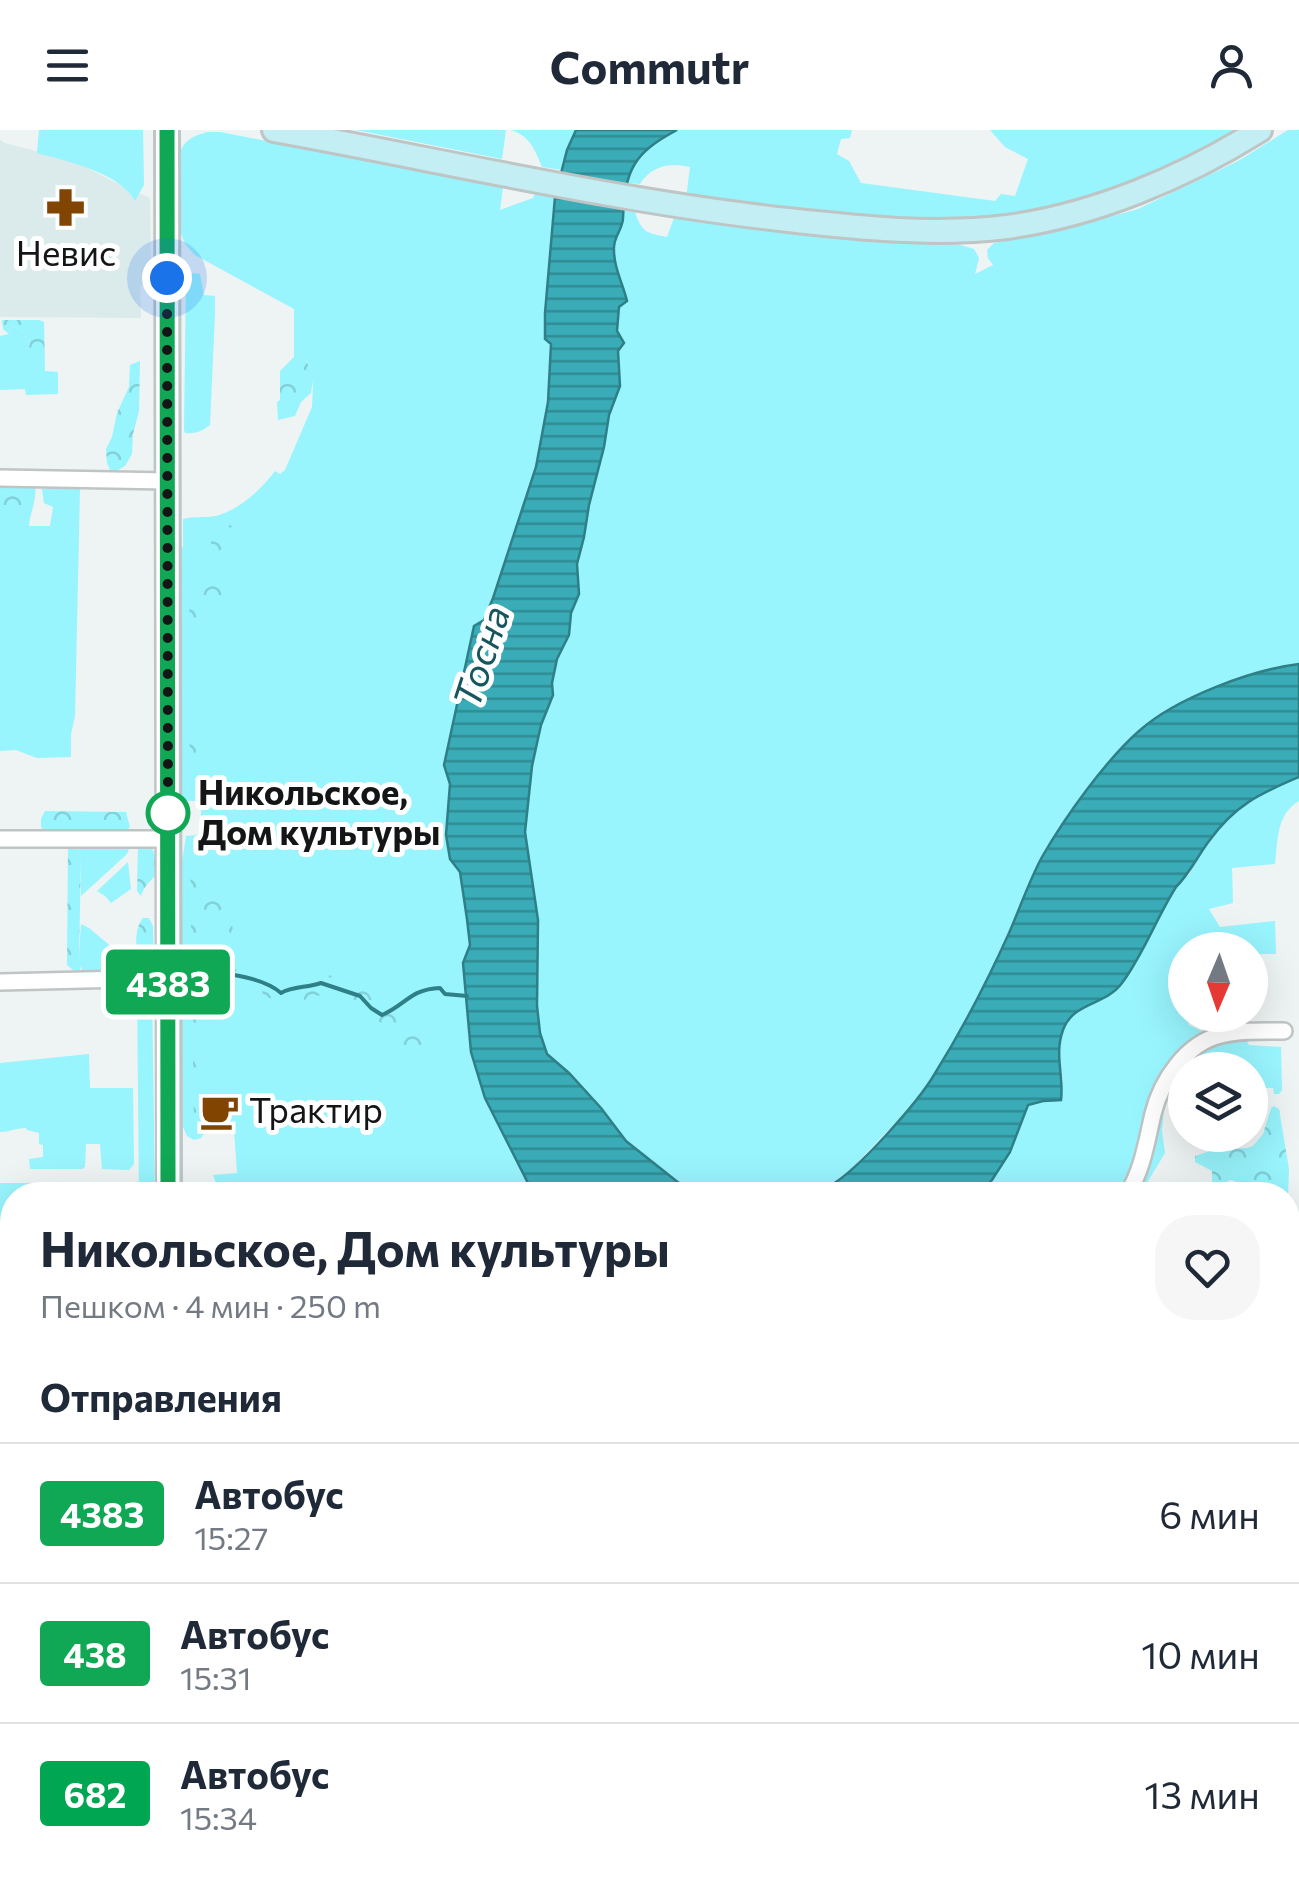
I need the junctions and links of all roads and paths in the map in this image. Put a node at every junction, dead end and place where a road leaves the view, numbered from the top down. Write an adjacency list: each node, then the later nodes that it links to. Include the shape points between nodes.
1 (167, 130): 5 (main road)
2 (274, 130): 3 (main road, via 675,206 944,232 1058,216 1141,190)
3 (1260, 130)
4 (0, 478): 5 (street)
5 (168, 481): 6 (main road)
6 (168, 838): 7 (street); 8 (main road)
7 (0, 839)
8 (168, 978): 9 (street); 11 (main road)
9 (0, 982)
10 (1284, 1031): 12 (street, via 1219,1035 1176,1066 1154,1108)
11 (168, 1182)
12 (1134, 1182)

